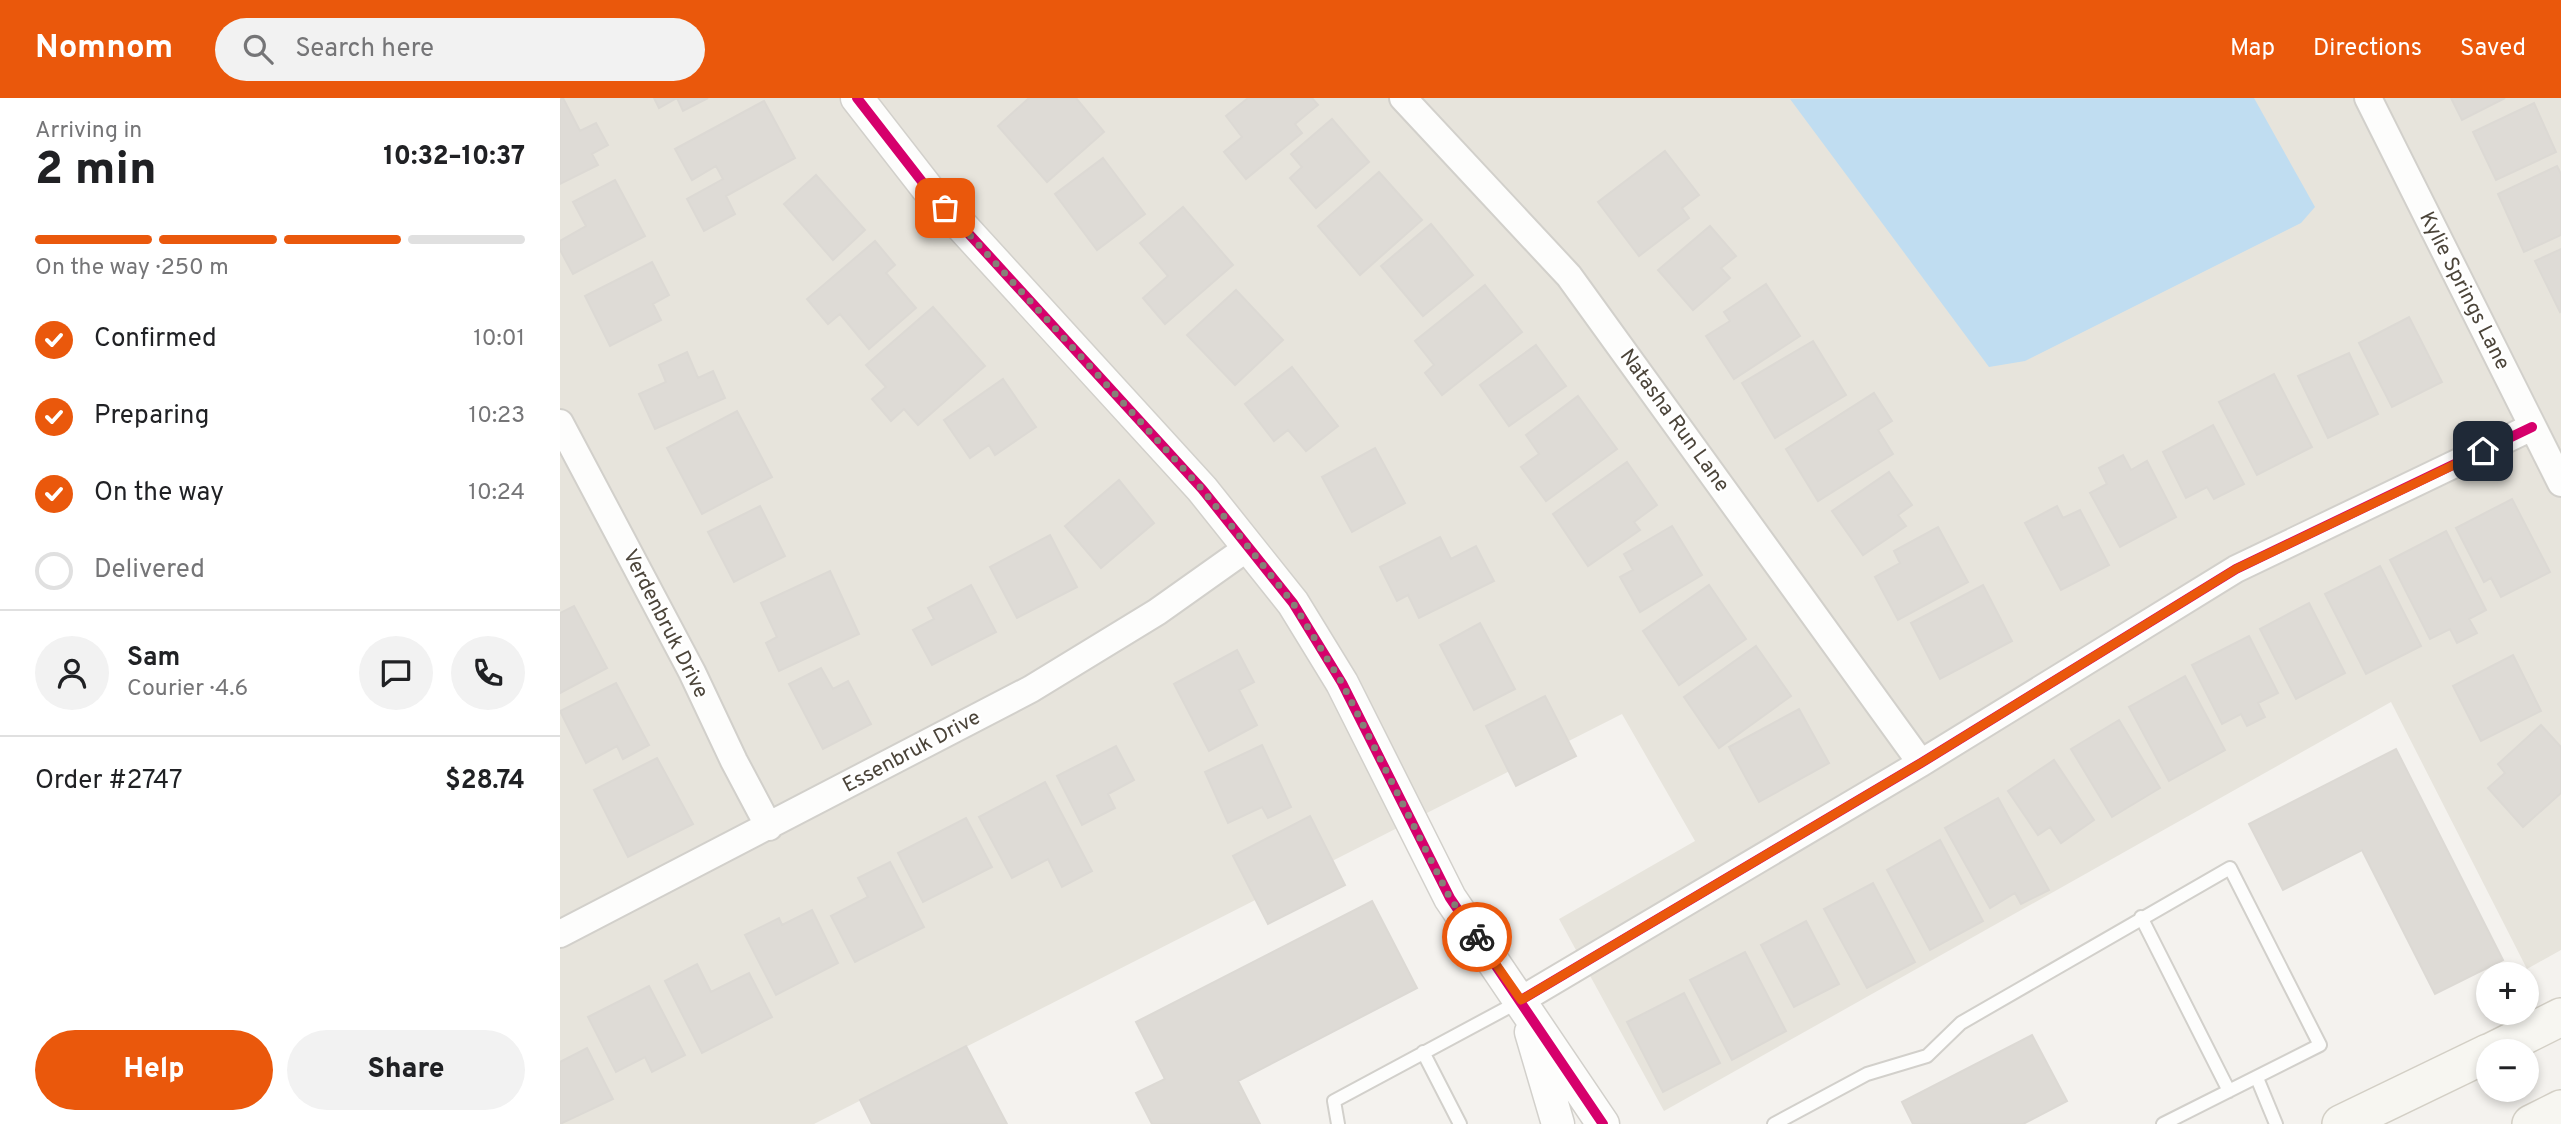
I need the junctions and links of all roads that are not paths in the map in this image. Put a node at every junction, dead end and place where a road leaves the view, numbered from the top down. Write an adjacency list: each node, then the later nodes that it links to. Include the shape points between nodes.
1 (857, 98): 7 (street, via 927,188)
2 (1403, 98): 8 (street, Natasha Run Lane, via 1569,276)
3 (2368, 98): 5 (street, Kylie Springs Lane)
4 (560, 423): 9 (street, Verdenbruk Drive)
5 (2532, 427): 6 (street, Kylie Springs Lane); 8 (street, via 2236,569)
6 (2561, 483)
7 (1250, 546): 9 (street, Essenbruk Drive, via 1157,612 1031,689); 12 (street, via 1293,603 1342,683 1450,898)
8 (1921, 763): 12 (street)
9 (769, 827): 11 (street, Essenbruk Drive)
10 (2141, 917): 17 (lane, via 2230,868 2320,1045); 18 (lane); 24 (lane, via 1961,1023 1927,1056 1867,1074)
11 (560, 934)
12 (1521, 1000): 15 (lane); 22 (street); 23 (street)
13 (2561, 1017): 14 (main road)
14 (2516, 1039)
15 (1423, 1052): 20 (lane, via 1334,1101); 21 (lane)
16 (2476, 1059): 27 (main road)
17 (2257, 1078): 18 (lane); 26 (lane)
18 (2229, 1091): 25 (lane)
19 (2561, 1109): 28 (main road)
20 (1338, 1124)
21 (1460, 1124)
22 (1558, 1124)
23 (1603, 1124)
24 (1774, 1124)
25 (2163, 1124)
26 (2276, 1124)
27 (2341, 1124)
28 (2531, 1124)

